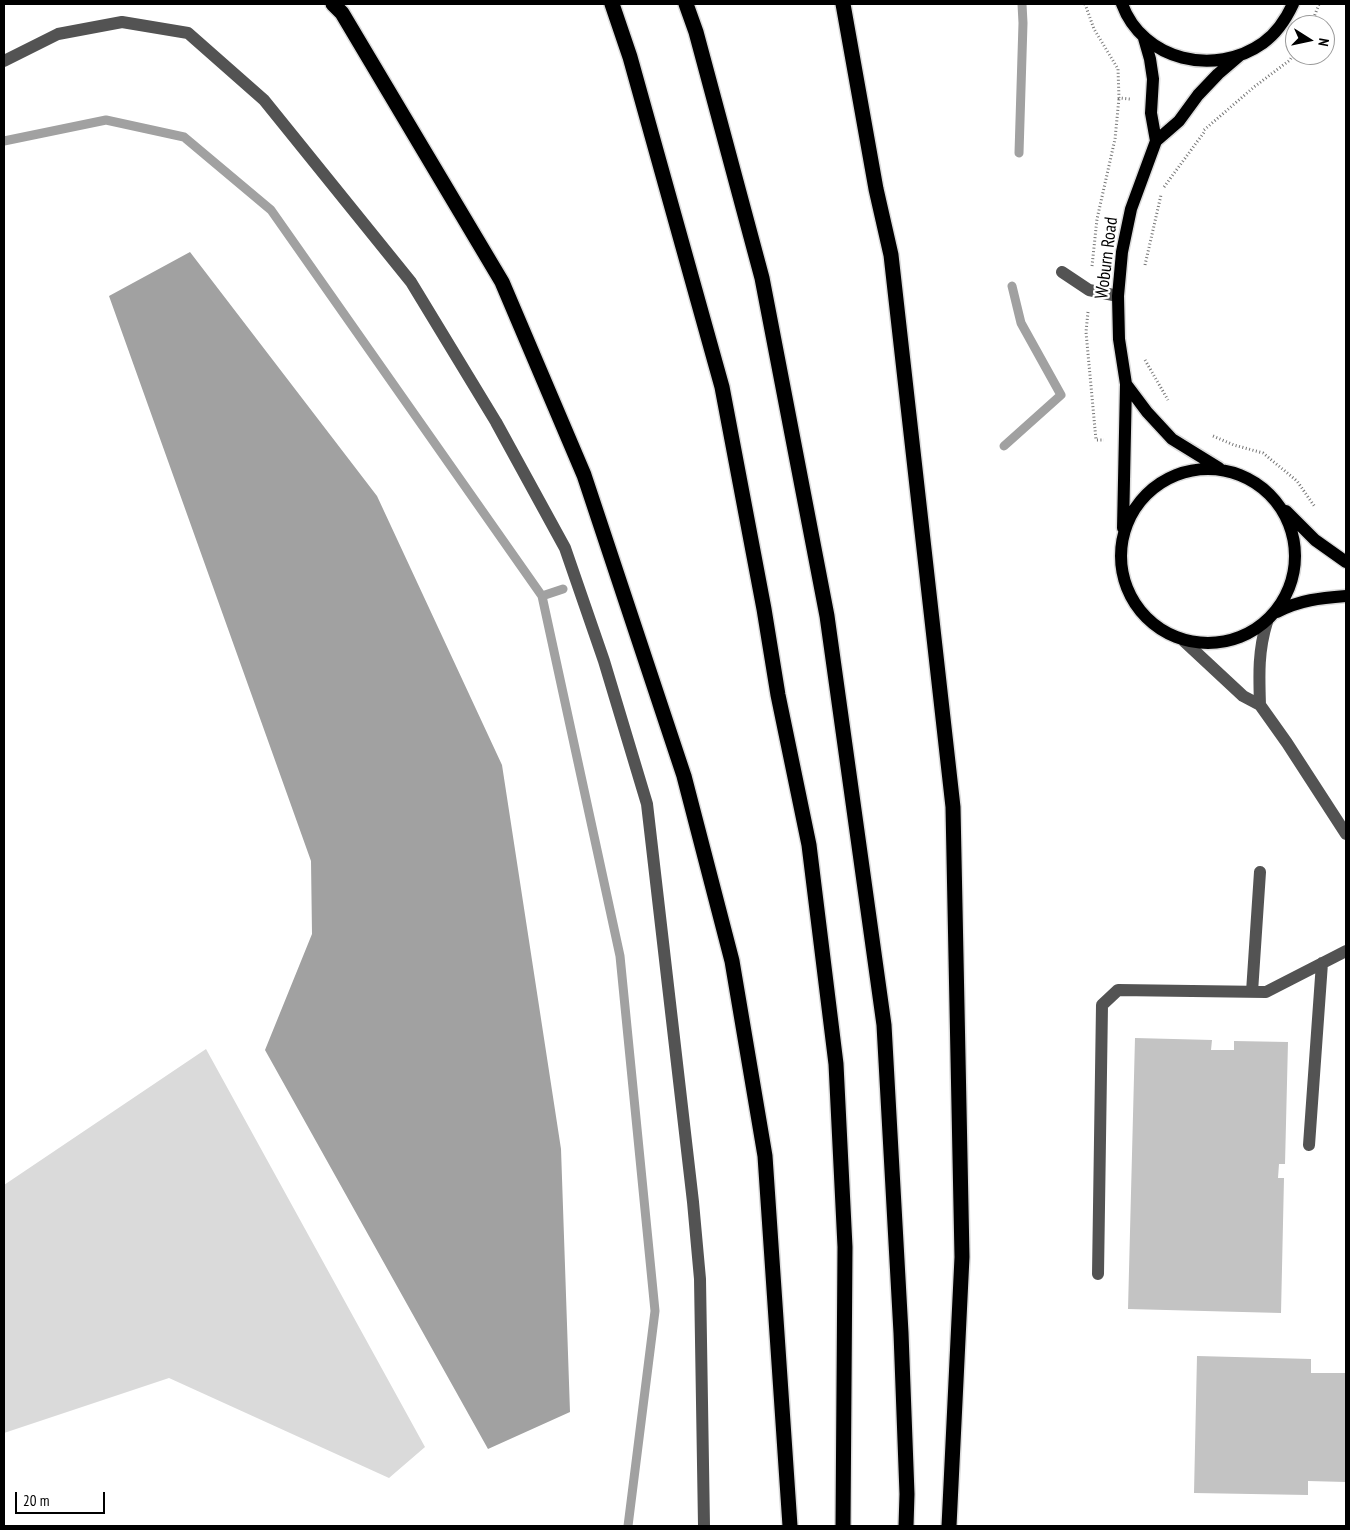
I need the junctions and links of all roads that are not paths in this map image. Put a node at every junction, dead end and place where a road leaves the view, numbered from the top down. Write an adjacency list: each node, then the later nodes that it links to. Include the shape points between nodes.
1 (333, 4): 30 (highway, via 342,13 502,282 584,475 684,776 732,961 765,1156)
2 (612, 4): 31 (highway, via 630,57 722,387 808,845 836,1073 845,1246)
3 (686, 4): 32 (highway, via 762,278 827,616 884,1025 901,1333)
4 (843, 4): 33 (highway, via 891,255 953,807 962,1258)
5 (1122, 4): 7 (main road, via 1125,14)
6 (1293, 4): 8 (main road, via 1284,23 1264,43)
7 (1144, 38): 8 (main road, via 1165,52 1189,60 1214,62); 10 (main road, via 1153,79 1151,113)
8 (1239, 56): 10 (main road, Woburn Road)
9 (4, 61): 29 (street, via 58,34 122,22 188,34 264,100 411,282 496,422 564,548 604,661 647,804 700,1279)
10 (1156, 141): 12 (main road, Woburn Road, via 1130,209)
11 (1062, 272): 12 (street, via 1089,290)
12 (1118, 296): 13 (main road, Woburn Road, via 1119,339)
13 (1126, 384): 14 (main road, Woburn Road, via 1146,412 1172,439); 16 (main road, Woburn Road)
14 (1222, 470): 15 (main road, via 1244,476); 16 (main road, via 1196,469 1171,477 1149,491 1133,511)
15 (1279, 504): 17 (main road, via 1315,540); 19 (main road, via 1292,530 1296,559 1290,588)
16 (1123, 535): 20 (main road, via 1121,562 1126,589 1140,612 1160,630)
17 (1346, 562)
18 (1346, 596): 19 (main road, via 1314,598 1290,605)
19 (1271, 617): 20 (main road, via 1249,634 1229,642); 21 (street, via 1261,642)
20 (1185, 642): 21 (street, via 1243,696)
21 (1260, 705): 22 (street)
22 (1346, 834)
23 (1260, 872): 26 (street)
24 (1346, 951): 25 (street)
25 (1322, 964): 26 (street, via 1266,992); 27 (street)
26 (1252, 992): 28 (street, via 1118,990 1102,1005)
27 (1309, 1145)
28 (1098, 1274)
29 (704, 1526)
30 (790, 1526)
31 (843, 1526)
32 (906, 1526)
33 (949, 1526)

